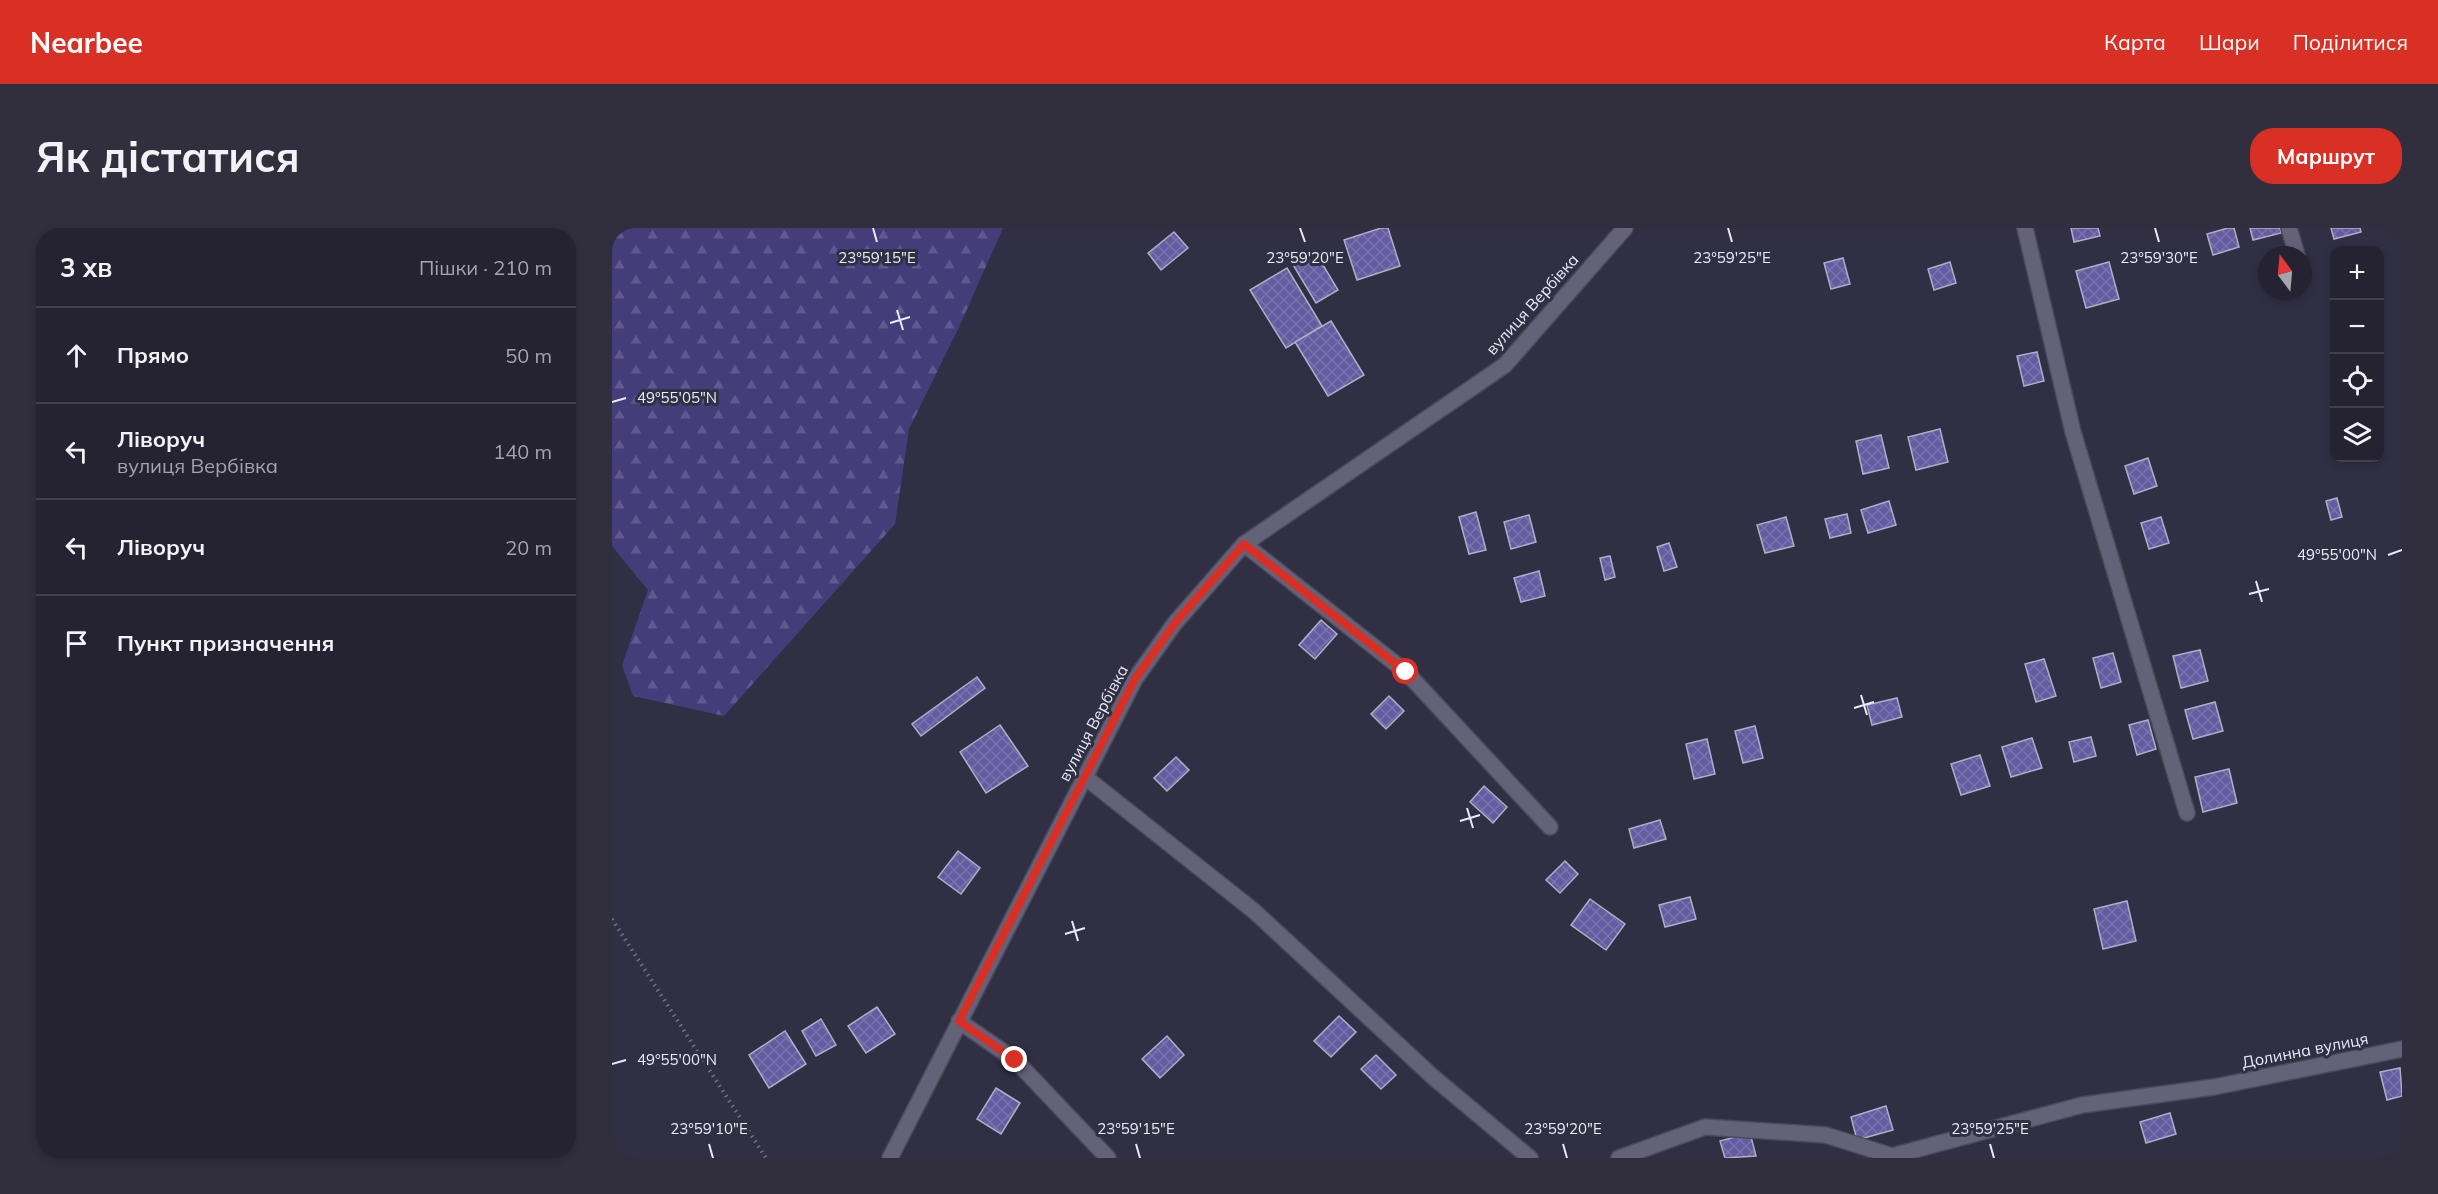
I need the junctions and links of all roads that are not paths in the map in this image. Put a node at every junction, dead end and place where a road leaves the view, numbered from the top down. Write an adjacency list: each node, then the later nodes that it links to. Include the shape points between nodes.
1 (1625, 228): 5 (street, вулиця Вербівка, via 1505,365)
2 (2025, 228): 7 (street, via 2073,432)
3 (2289, 228): 4 (street)
4 (2294, 246)
5 (1244, 544): 6 (street, вулиця Вербівка, via 1175,623 1135,679); 8 (street, via 1406,672)
6 (1085, 777): 9 (street, вулиця Вербівка); 13 (street, via 1254,911 1433,1077)
7 (2187, 813)
8 (1550, 827)
9 (959, 1021): 11 (street, вулиця Вербівка); 12 (street, via 1015,1060)
10 (2402, 1049): 14 (street, Долинна вулиця, via 2214,1087 2082,1105 1892,1156 1826,1135 1705,1127)
11 (890, 1158)
12 (1108, 1158)
13 (1530, 1158)
14 (1619, 1158)

